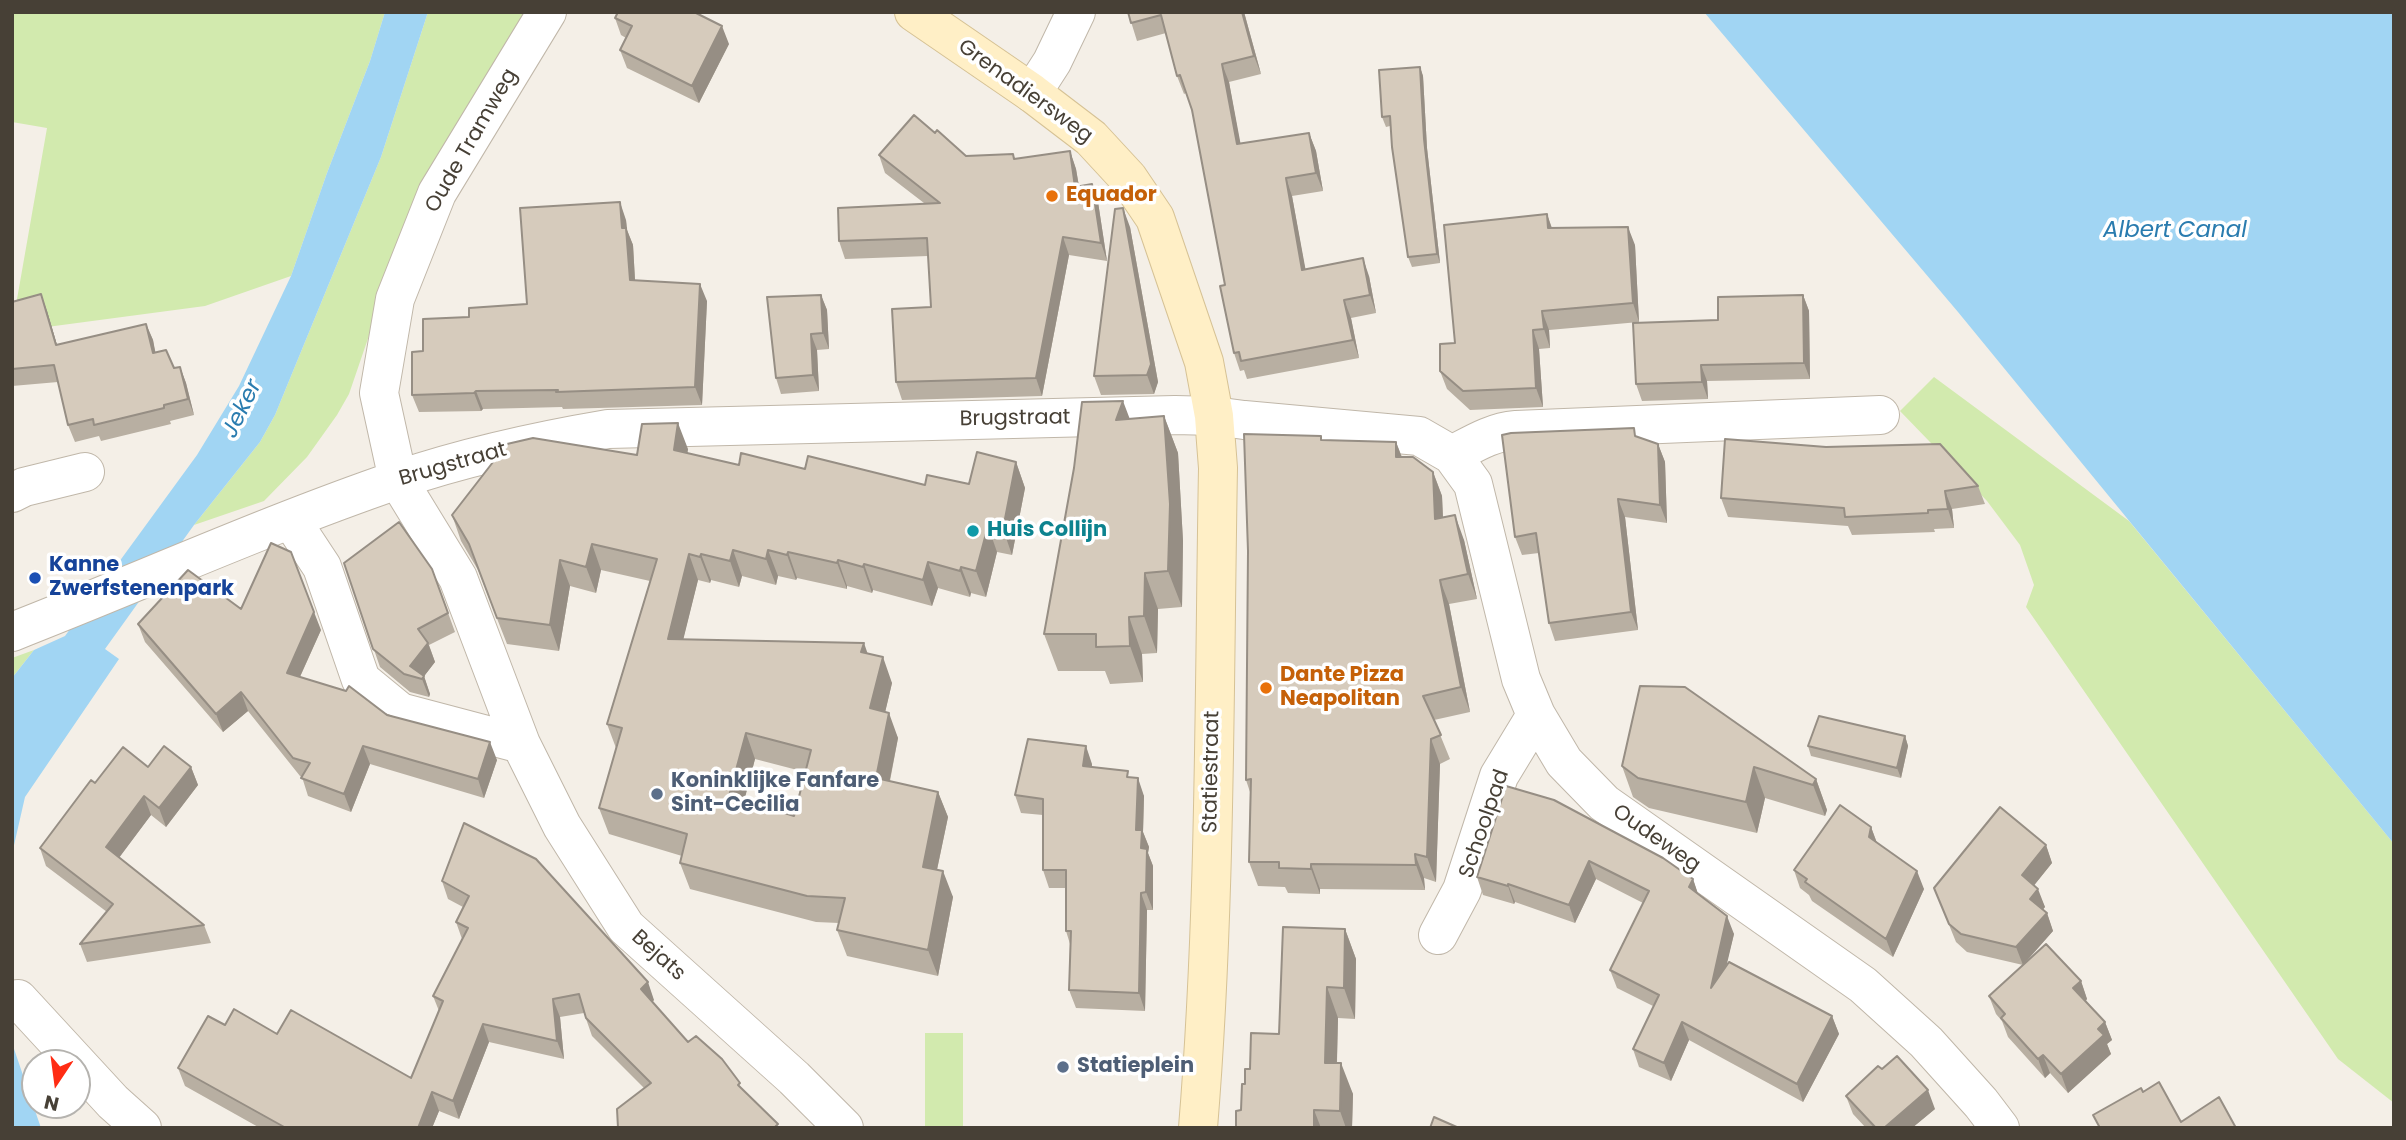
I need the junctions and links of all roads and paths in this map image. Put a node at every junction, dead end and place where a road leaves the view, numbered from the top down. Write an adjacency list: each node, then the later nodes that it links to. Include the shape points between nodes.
1 (547, 12): 9 (street, Oude Tramweg, via 437,193 396,299 379,393)
2 (914, 12): 4 (main road, Grenadiersweg)
3 (1076, 12): 4 (street)
4 (1032, 93): 6 (main road, Grenadiersweg, via 1091,138 1128,178 1155,218 1203,362)
5 (1880, 415): 7 (street, via 1500,431)
6 (1214, 416): 7 (street, Oudeweg, via 1419,436); 9 (street, Brugstraat, via 608,429 542,440); 19 (main road, Statiestraat, via 1218,468 1209,917)
7 (1452, 455): 13 (street, Oudeweg, via 1473,484 1521,679)
8 (85, 472): 10 (street)
9 (398, 480): 11 (street, Brugstraat); 14 (street, Bejats, via 458,578)
10 (12, 493)
11 (291, 520): 12 (street, Brugstraat); 14 (street, via 322,567 361,680 400,712)
12 (12, 631)
13 (1536, 715): 15 (street, Schoolpad, via 1499,776 1462,890); 20 (street, Oudeweg, via 1564,762 1604,803 1863,985 1926,1042)
14 (521, 744): 18 (street, Bejats, via 562,826 626,927)
15 (1438, 935)
16 (18, 999): 17 (street)
17 (142, 1128)
18 (844, 1128)
19 (1198, 1128)
20 (2000, 1128)

